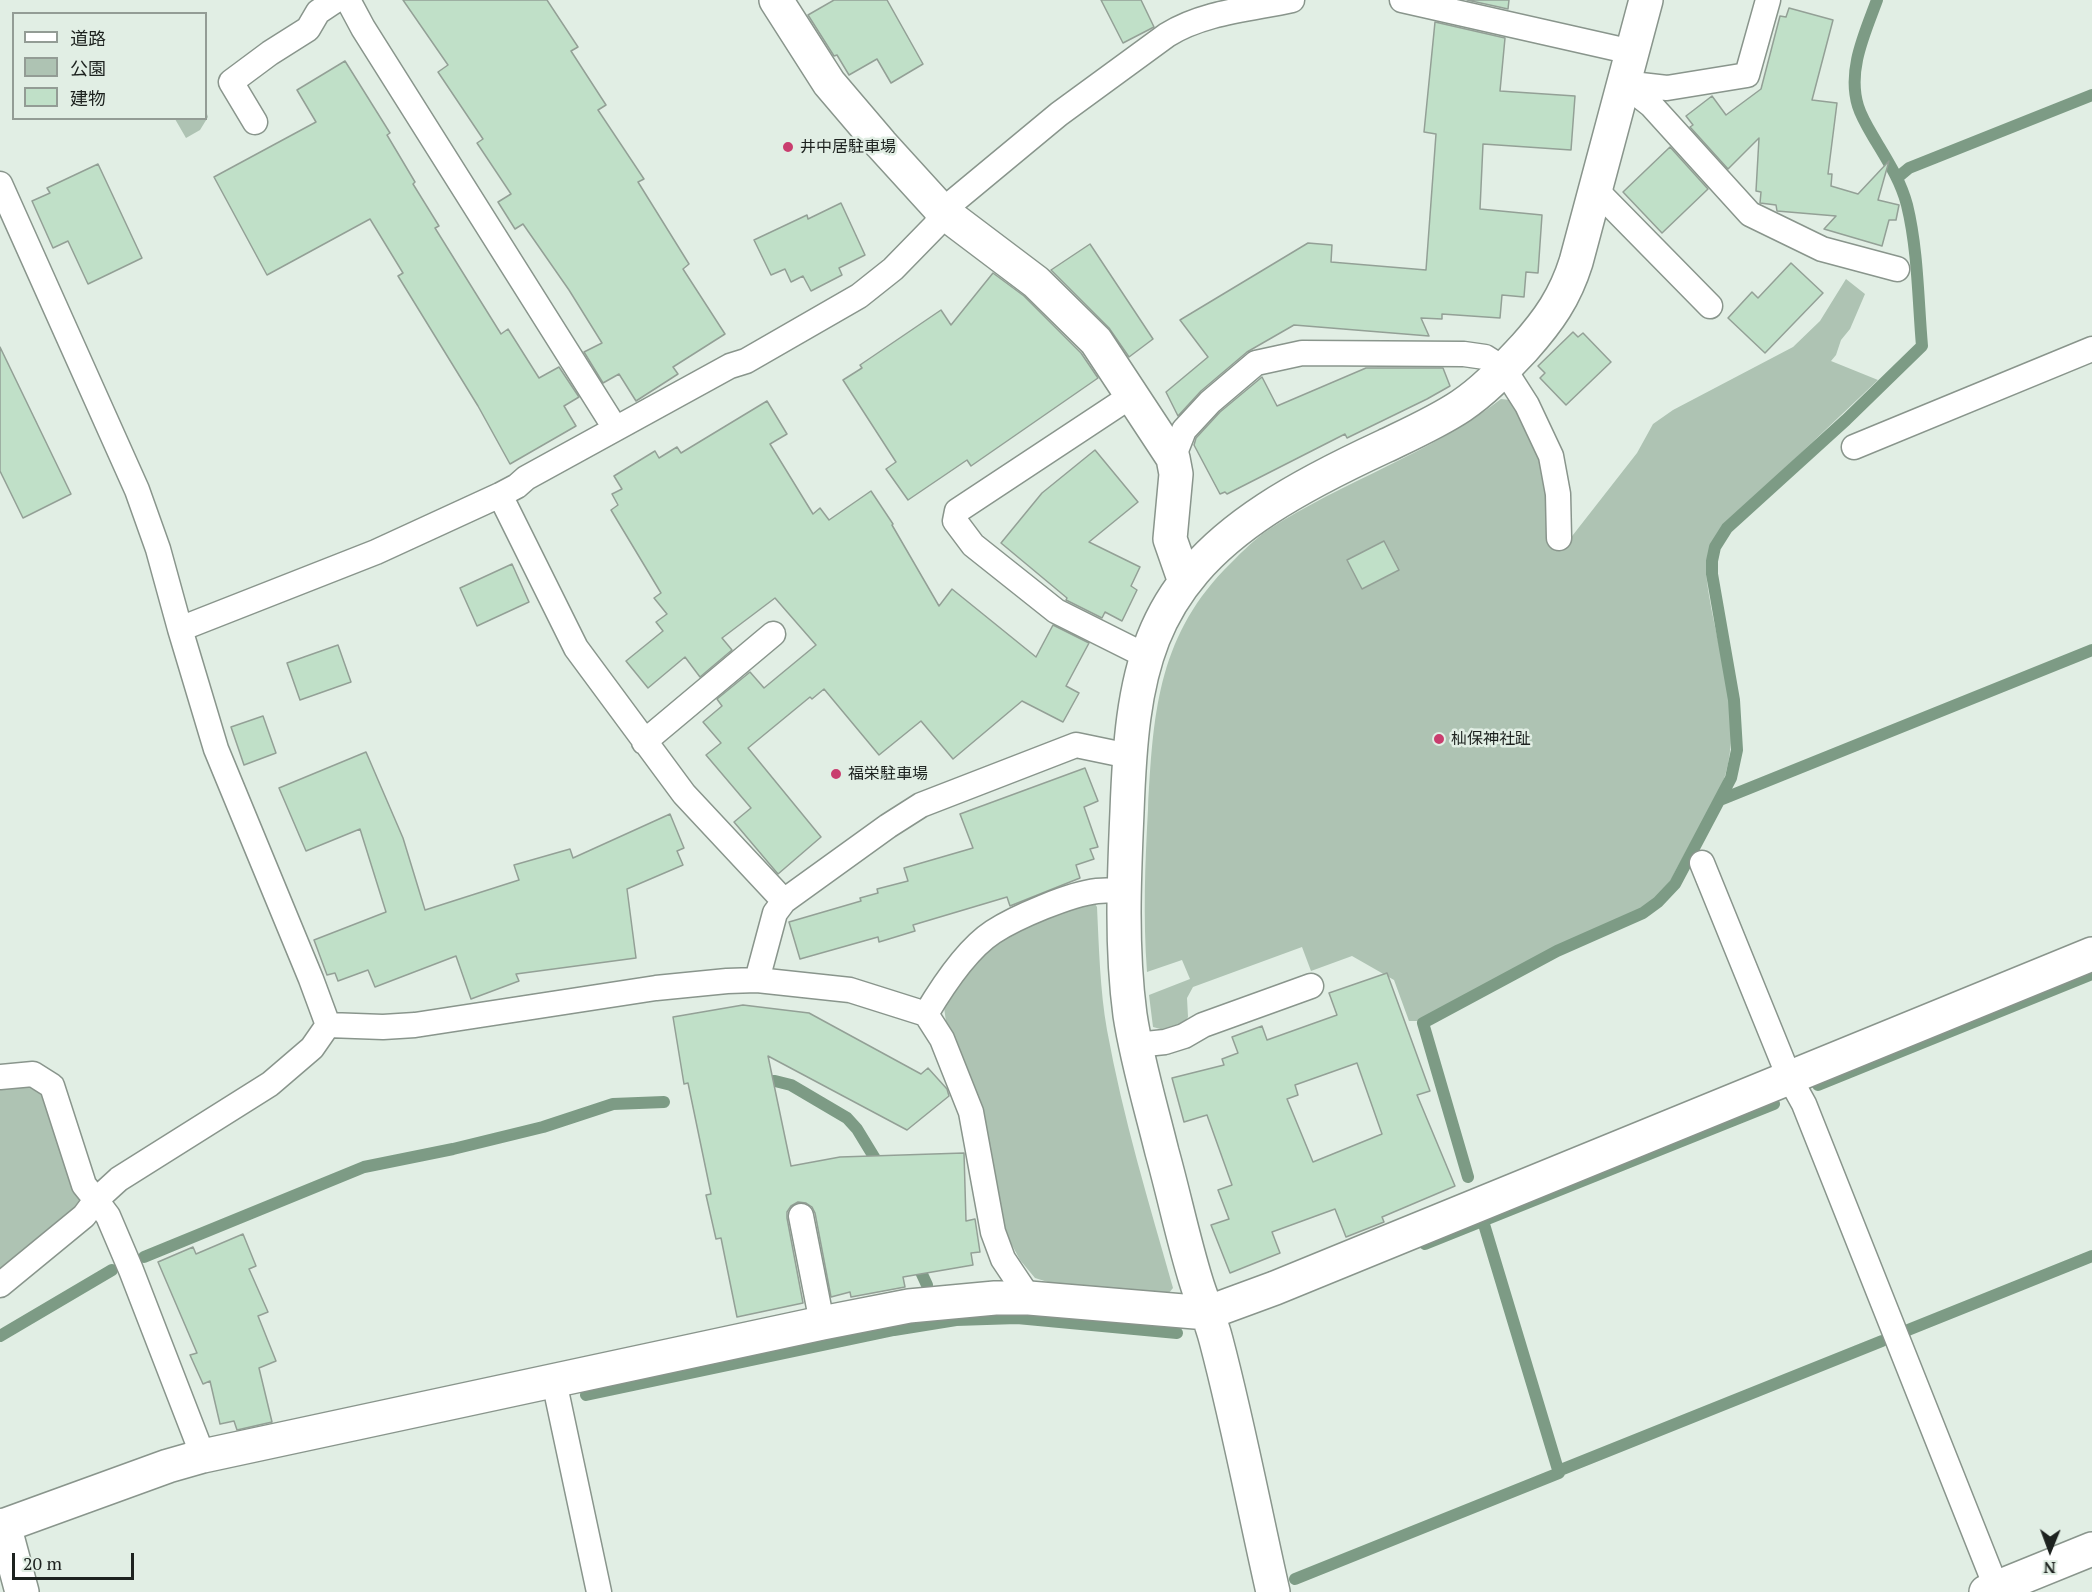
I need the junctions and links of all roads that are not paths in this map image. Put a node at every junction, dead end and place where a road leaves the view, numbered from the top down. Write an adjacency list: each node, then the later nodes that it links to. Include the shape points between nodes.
1 (336, 0): 10 (lane, via 318,12 308,29 231,82)
2 (348, 0): 19 (lane)
3 (776, 0): 13 (street, via 829,83)
4 (1293, 0): 13 (lane, via 1182,26 1059,114)
5 (1402, 0): 8 (lane)
6 (1646, 0): 8 (street)
7 (1768, 0): 9 (lane, via 1747,75 1667,88)
8 (1632, 52): 9 (street)
9 (1623, 83): 12 (street); 14 (lane, via 1651,105 1750,214 1822,249)
10 (255, 122)
11 (0, 184): 25 (lane, via 137,490)
12 (1595, 189): 15 (lane); 17 (street, via 1567,289 1536,334)
13 (942, 211): 18 (street, via 1049,293 1095,341); 19 (lane, via 935,226 893,269 859,296 746,361)
14 (1897, 269)
15 (1710, 306)
16 (2092, 349): 20 (lane)
17 (1504, 369): 21 (lane, via 1485,357 1453,354 1302,353 1256,363 1184,430); 23 (lane, via 1527,405 1551,456 1558,494); 24 (street, via 1460,407 1317,478 1268,509 1205,557)
18 (1131, 396): 21 (street); 27 (lane, via 957,511 955,521 973,545 1056,612)
19 (615, 428): 22 (lane)
20 (1854, 447)
21 (1173, 458): 24 (street, via 1176,474 1170,539)
22 (500, 495): 25 (lane, via 376,552); 28 (lane, via 576,648)
23 (1559, 538)
24 (1185, 582): 27 (street, via 1166,610)
25 (180, 629): 37 (lane, via 216,749)
26 (773, 633): 28 (lane)
27 (1146, 656): 29 (street)
28 (644, 742): 32 (lane, via 684,794)
29 (1129, 756): 31 (street); 32 (lane, via 1076,745 921,805)
30 (1702, 863): 40 (lane)
31 (1124, 891): 36 (lane, via 1084,893 992,932 945,983); 38 (street, via 1127,982)
32 (784, 901): 34 (lane, via 775,913)
33 (2092, 954): 40 (street)
34 (758, 980): 36 (lane, via 850,990); 37 (lane, via 656,988 415,1025)
35 (1311, 986): 38 (lane, via 1203,1025 1184,1036)
36 (926, 1014): 44 (lane, via 942,1039 970,1112 996,1241)
37 (328, 1025): 41 (lane, via 312,1048 270,1084 119,1179)
38 (1136, 1045): 45 (street)
39 (0, 1077): 41 (lane, via 33,1074 52,1086 84,1185)
40 (1789, 1077): 45 (street); 51 (lane, via 1804,1104)
41 (96, 1200): 43 (lane, via 84,1216); 48 (lane, via 108,1216 131,1270)
42 (801, 1216): 46 (lane)
43 (0, 1285)
44 (1029, 1298): 45 (street); 46 (street, via 948,1301)
45 (1207, 1313): 54 (street)
46 (822, 1323): 47 (street)
47 (554, 1381): 48 (street); 53 (lane)
48 (203, 1456): 49 (street)
49 (2, 1526): 52 (street)
50 (2092, 1549): 51 (street)
51 (1994, 1590)
52 (22, 1592)
53 (598, 1592)
54 (1273, 1592)

